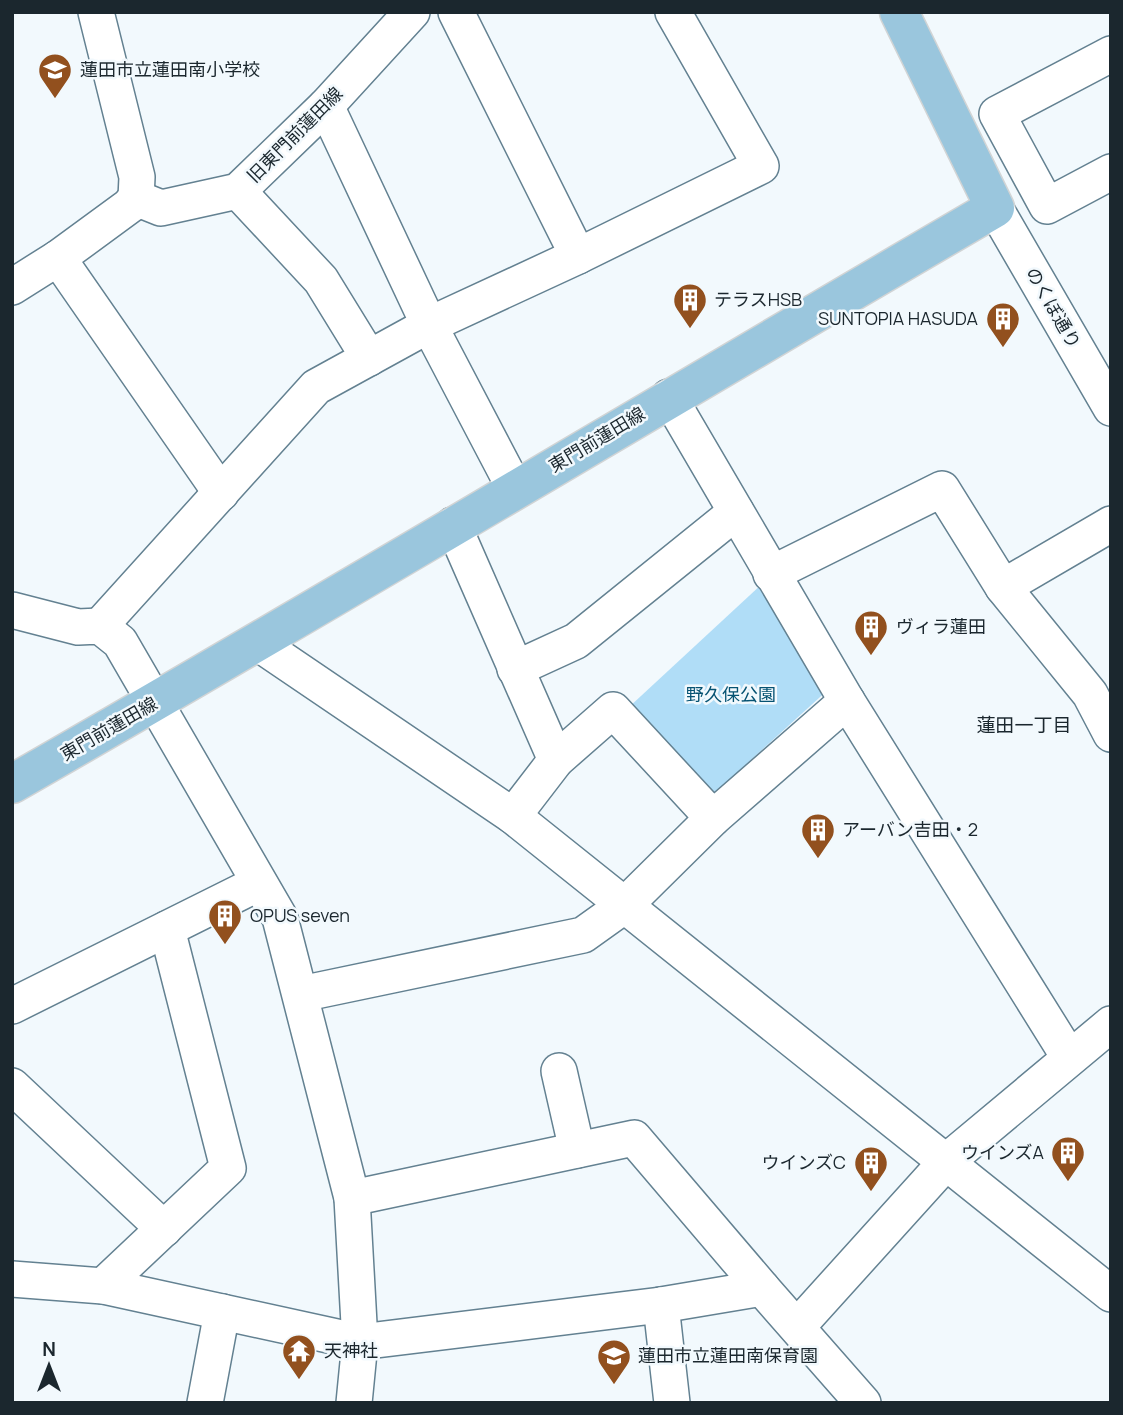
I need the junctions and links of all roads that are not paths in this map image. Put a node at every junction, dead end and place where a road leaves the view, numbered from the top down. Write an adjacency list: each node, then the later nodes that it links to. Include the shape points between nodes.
1 (96, 12): 10 (street, via 137,177)
2 (412, 12): 7 (street, 旧東門前蓮田線)
3 (456, 12): 12 (street)
4 (673, 12): 12 (street, via 761,166)
5 (899, 12): 11 (main road)
6 (1111, 54): 8 (street, via 997,114 1047,206)
7 (326, 106): 9 (street, 旧東門前蓮田線); 15 (street)
8 (1111, 172)
9 (238, 191): 10 (street, 旧東門前蓮田線, via 162,208); 16 (street, via 321,280)
10 (136, 198): 13 (street)
11 (995, 208): 17 (main road, 東門前蓮田線); 18 (street, のくぼ通り)
12 (578, 256): 15 (street)
13 (58, 258): 14 (street); 20 (street)
14 (12, 287)
15 (429, 325): 16 (street); 19 (street)
16 (369, 358): 20 (street, via 316,387)
17 (669, 397): 19 (main road, 東門前蓮田線); 21 (street)
18 (1111, 408)
19 (515, 489): 23 (main road, 東門前蓮田線)
20 (221, 494): 27 (street)
21 (736, 512): 24 (street); 29 (street, via 576,641)
22 (1111, 524): 25 (street)
23 (453, 525): 28 (main road, 東門前蓮田線); 29 (street)
24 (771, 574): 25 (street, via 942,489); 30 (street)
25 (1003, 587): 32 (street, via 1090,694)
26 (12, 610): 27 (street, via 79,627)
27 (100, 626): 31 (street, via 120,642)
28 (258, 643): 31 (main road, 東門前蓮田線); 35 (street)
29 (515, 669): 33 (street)
30 (847, 701): 36 (street); 43 (street)
31 (155, 703): 34 (main road, 東門前蓮田線); 37 (street)
32 (1111, 734)
33 (556, 760): 35 (street); 36 (street, via 613,710)
34 (12, 785)
35 (513, 816): 38 (street)
36 (713, 818): 38 (street)
37 (259, 883): 39 (street); 40 (street, via 280,918)
38 (625, 905): 40 (street, via 583,935); 47 (street)
39 (167, 929): 41 (street); 49 (street, via 228,1168)
40 (301, 994): 48 (street)
41 (12, 1006)
42 (1111, 1024): 43 (street)
43 (1069, 1057): 47 (street)
44 (559, 1071): 46 (street)
45 (12, 1086): 49 (street)
46 (577, 1150): 48 (street); 53 (street, via 634,1138)
47 (947, 1161): 51 (street); 56 (street)
48 (352, 1198): 57 (street)
49 (164, 1229): 52 (street)
50 (12, 1279): 52 (street)
51 (1107, 1284)
52 (103, 1286): 55 (street)
53 (762, 1288): 54 (street); 56 (street)
54 (661, 1305): 57 (street); 60 (street)
55 (222, 1312): 57 (street); 58 (street)
56 (797, 1327): 61 (street)
57 (360, 1342): 59 (street)
58 (205, 1403)
59 (354, 1403)
60 (672, 1403)
61 (863, 1403)

